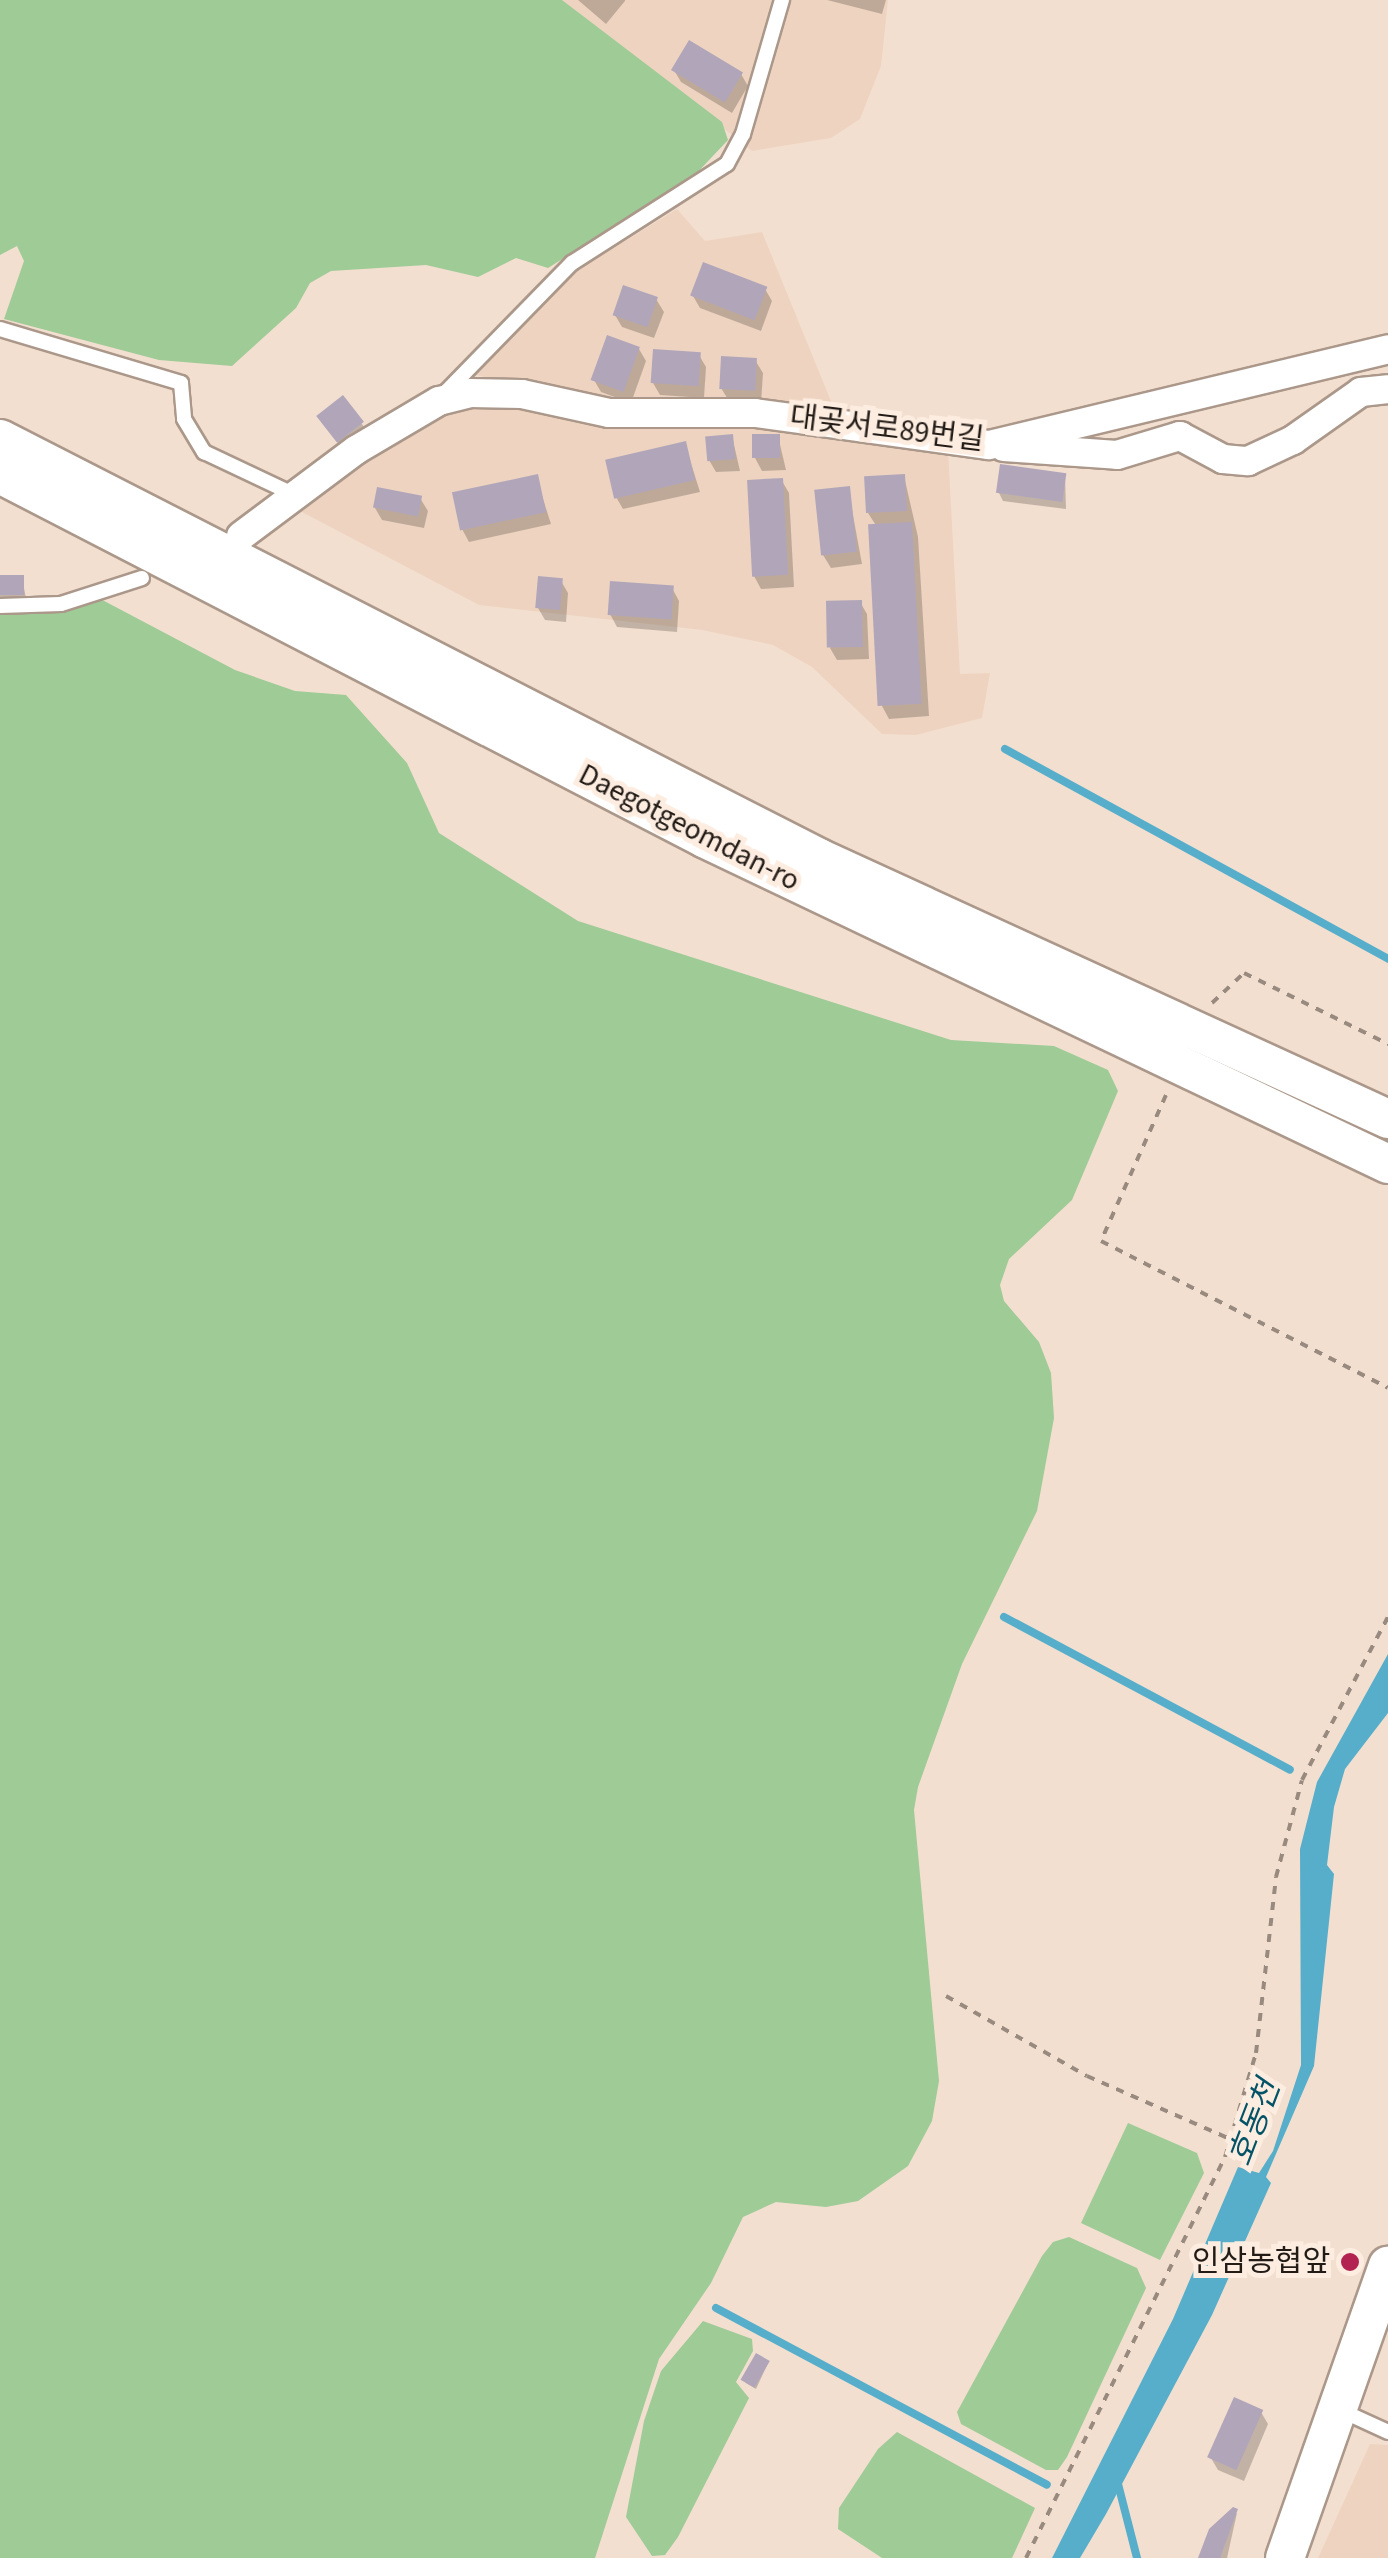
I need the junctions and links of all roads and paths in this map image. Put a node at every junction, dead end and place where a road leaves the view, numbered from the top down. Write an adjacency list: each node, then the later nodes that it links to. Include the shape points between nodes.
1 (782, 0): 5 (lane, 대곶서로89번길, via 738,150 727,164 572,263)
2 (0, 329): 9 (lane, via 182,383 184,419 204,452)
3 (1388, 350): 7 (street, 대곶서로89번길)
4 (1388, 389): 7 (street, via 1362,392 1293,440 1248,461 1223,459 1180,436 1118,454)
5 (438, 401): 7 (street, 대곶서로89번길, via 494,391 592,412 721,410); 9 (street, 대곶서로89번길, via 356,450)
6 (0, 438): 16 (main road, Daegotgeomdan-ro, via 819,858)
7 (989, 445)
8 (0, 474): 17 (main road, Daegotgeomdan-ro, via 704,838)
9 (298, 496): 10 (street, 대곶서로89번길)
10 (240, 536)
11 (142, 578): 12 (lane, via 61,604)
12 (0, 606)
13 (1212, 1003): 14 (path, via 1244,974)
14 (1388, 1044)
15 (1166, 1095): 18 (path, via 1101,1240)
16 (1388, 1119)
17 (1388, 1164)
18 (1388, 1388)
19 (1388, 1617): 21 (path, via 1302,1780 1276,1877 1256,2054)
20 (946, 1996): 21 (path, via 1087,2076)
21 (1230, 2138): 25 (path)
22 (1388, 2266): 23 (main road)
23 (1338, 2408): 24 (lane); 26 (main road)
24 (1388, 2432)
25 (1026, 2558)
26 (1285, 2558)

